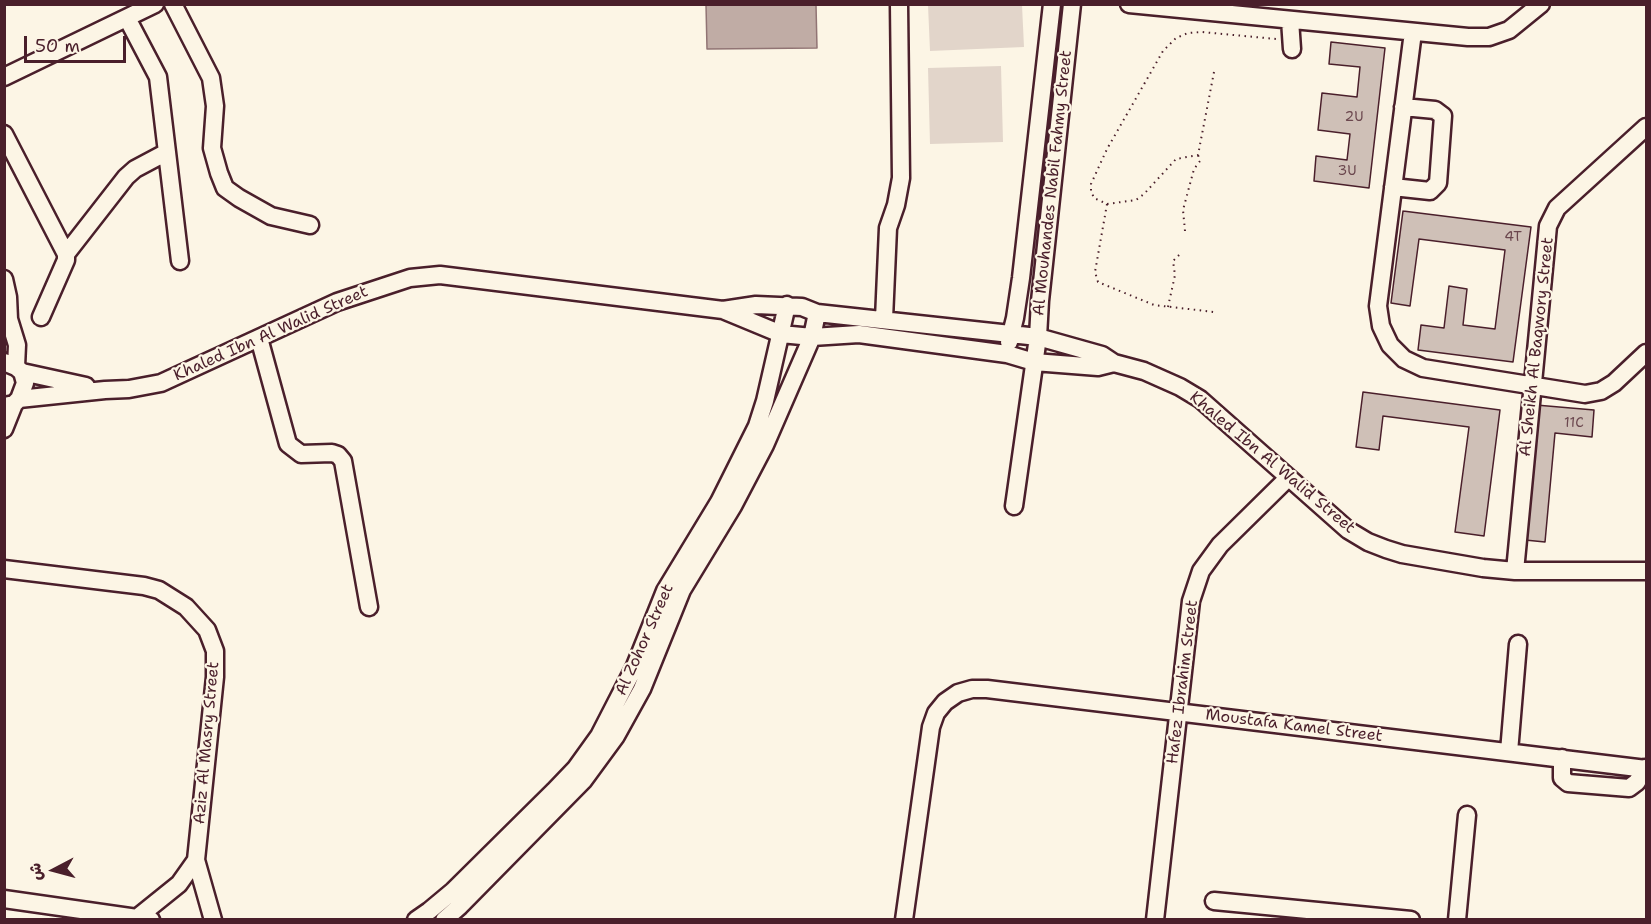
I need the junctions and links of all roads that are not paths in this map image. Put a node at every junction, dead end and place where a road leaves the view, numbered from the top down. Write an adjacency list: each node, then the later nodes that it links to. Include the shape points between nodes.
1 (155, 4): 8 (street)
2 (173, 4): 18 (street, via 211,78 215,106 212,148 225,188 271,216)
3 (899, 4): 26 (street, via 901,178 888,228)
4 (1052, 4): 28 (street, Al Mouhandes Nabil Fahmy Street, via 1021,278)
5 (1072, 4): 31 (street, Al Mouhandes Nabil Fahmy Street)
6 (1129, 4): 9 (street)
7 (1541, 4): 10 (street, via 1509,30 1489,37)
8 (127, 18): 12 (street); 16 (street, via 158,77)
9 (1290, 20): 10 (street); 11 (street)
10 (1413, 32): 13 (street)
11 (1291, 45)
12 (4, 77)
13 (1403, 107): 17 (street); 17 (street, via 1435,110 1443,116 1438,183 1430,191)
14 (1647, 127): 38 (street, Al Sheikh Al Baqwory Street, via 1552,216)
15 (4, 134): 19 (street)
16 (167, 152): 19 (street, via 126,177); 20 (street)
17 (1393, 187): 38 (street, via 1378,306 1381,326 1390,345 1404,359 1423,368)
18 (310, 225)
19 (66, 254): 25 (street)
20 (180, 261)
21 (4, 279): 27 (street)
22 (787, 305): 23 (street, Khaled Ibn Al Walid Street); 24 (street, Khaled Ibn Al Walid Street); 29 (street, Al Zohor Street)
23 (723, 310): 29 (street, Khaled Ibn Al Walid Street); 32 (street, Khaled Ibn Al Walid Street, via 440,275 410,278 347,299)
24 (817, 313): 26 (street, Khaled Ibn Al Walid Street); 30 (street, Al Zohor Street)
25 (40, 317)
26 (884, 319): 28 (street, Khaled Ibn Al Walid Street)
27 (7, 324): 37 (street, via 17,345)
28 (1010, 333): 31 (street, Khaled Ibn Al Walid Street); 34 (street, Al Mouhandes Nabil Fahmy Street)
29 (781, 334): 30 (street, Khaled Ibn Al Walid Street); 59 (street, Al Zohor Street, via 757,426 665,591 635,666 599,736 554,791 453,891)
30 (812, 337): 34 (street, Khaled Ibn Al Walid Street, via 859,334); 60 (street, Al Zohor Street, via 752,470 681,590 642,689 616,736 583,782)
31 (1038, 337): 35 (street, Al Mouhandes Nabil Fahmy Street); 36 (street, Khaled Ibn Al Walid Street, via 1101,355)
32 (259, 338): 39 (street, Khaled Ibn Al Walid Street, via 161,382); 47 (street, via 288,444 301,454 332,453 343,461)
33 (1647, 353): 38 (street, via 1601,391 1585,394)
34 (1007, 354): 35 (street, Khaled Ibn Al Walid Street)
35 (1034, 362): 36 (street, Khaled Ibn Al Walid Street, via 1098,367); 43 (street, Al Mouhandes Nabil Fahmy Street)
36 (1114, 363): 42 (street, Khaled Ibn Al Walid Street, via 1144,371 1200,399)
37 (14, 367): 39 (street, Khaled Ibn Al Walid Street); 40 (street, via 25,383)
38 (1533, 386): 45 (street, Al Sheikh Al Baqwory Street)
39 (105, 390): 40 (street, Khaled Ibn Al Walid Street)
40 (13, 403): 41 (street)
41 (4, 429)
42 (1287, 478): 45 (street, Khaled Ibn Al Walid Street, via 1368,542 1472,566); 49 (street, Hafez Ibrahim Street, via 1220,545 1201,571 1191,601)
43 (1014, 506)
44 (4, 569): 54 (street, Aziz Al Masry Street, via 159,590 186,607 207,630 215,651 215,677)
45 (1515, 571): 46 (street, Khaled Ibn Al Walid Street)
46 (1647, 571)
47 (369, 607)
48 (1518, 644): 50 (street)
49 (1179, 712): 50 (street, Moustafa Kamel Street); 61 (street, Moustafa Kamel Street, via 987,689 958,693 945,702 931,727); 62 (street, Hafez Ibrahim Street)
50 (1509, 752): 51 (street, Moustafa Kamel Street)
51 (1562, 758): 52 (street, Moustafa Kamel Street); 52 (street, via 1562,778 1568,783 1629,788)
52 (1646, 769)
53 (1467, 815): 64 (street)
54 (196, 860): 57 (street, Aziz Al Masry Street, via 179,884); 58 (street, Aziz Al Masry Street)
55 (4, 899): 57 (street)
56 (1214, 901): 63 (street)
57 (145, 918)
58 (213, 920)
59 (416, 920)
60 (444, 920)
61 (904, 920)
62 (1155, 920)
63 (1411, 920)
64 (1457, 920)

